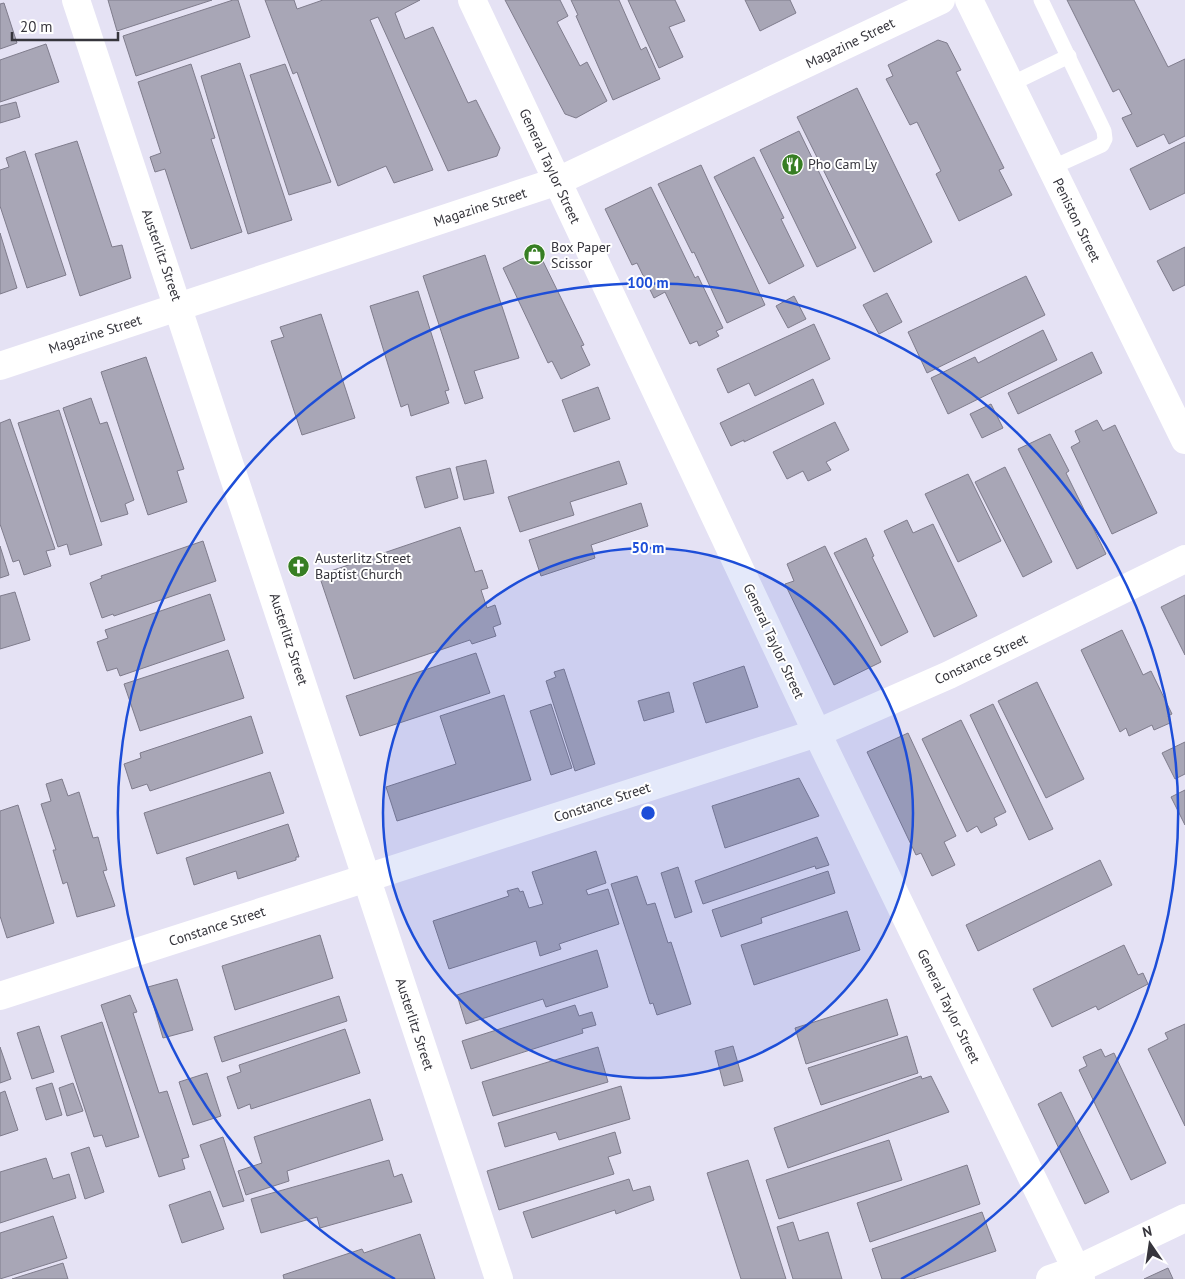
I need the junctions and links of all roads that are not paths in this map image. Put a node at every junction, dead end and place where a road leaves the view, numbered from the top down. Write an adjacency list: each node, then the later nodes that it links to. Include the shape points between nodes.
1 (76, 0): 10 (street, Austerlitz Street)
2 (472, 0): 9 (street, General Taylor Street)
3 (940, 0): 9 (street, Magazine Street)
4 (969, 0): 7 (street, Peniston Street)
5 (1041, 0): 6 (lane)
6 (1069, 56): 7 (lane); 8 (lane, via 1105,139 1102,145)
7 (1010, 84): 8 (street, Peniston Street)
8 (1052, 168): 12 (street, Peniston Street)
9 (558, 181): 10 (street, Magazine Street); 14 (street, General Taylor Street)
10 (179, 307): 11 (street, Magazine Street); 15 (street, Austerlitz Street)
11 (0, 366)
12 (1185, 440)
13 (1185, 559): 14 (street, Constance Street, via 949,675)
14 (817, 733): 15 (street, Constance Street); 18 (street, General Taylor Street)
15 (368, 877): 16 (street, Constance Street); 19 (street, Austerlitz Street)
16 (0, 996)
17 (1185, 1218): 18 (street)
18 (1078, 1274): 20 (street)
19 (499, 1279)
20 (1050, 1279)

